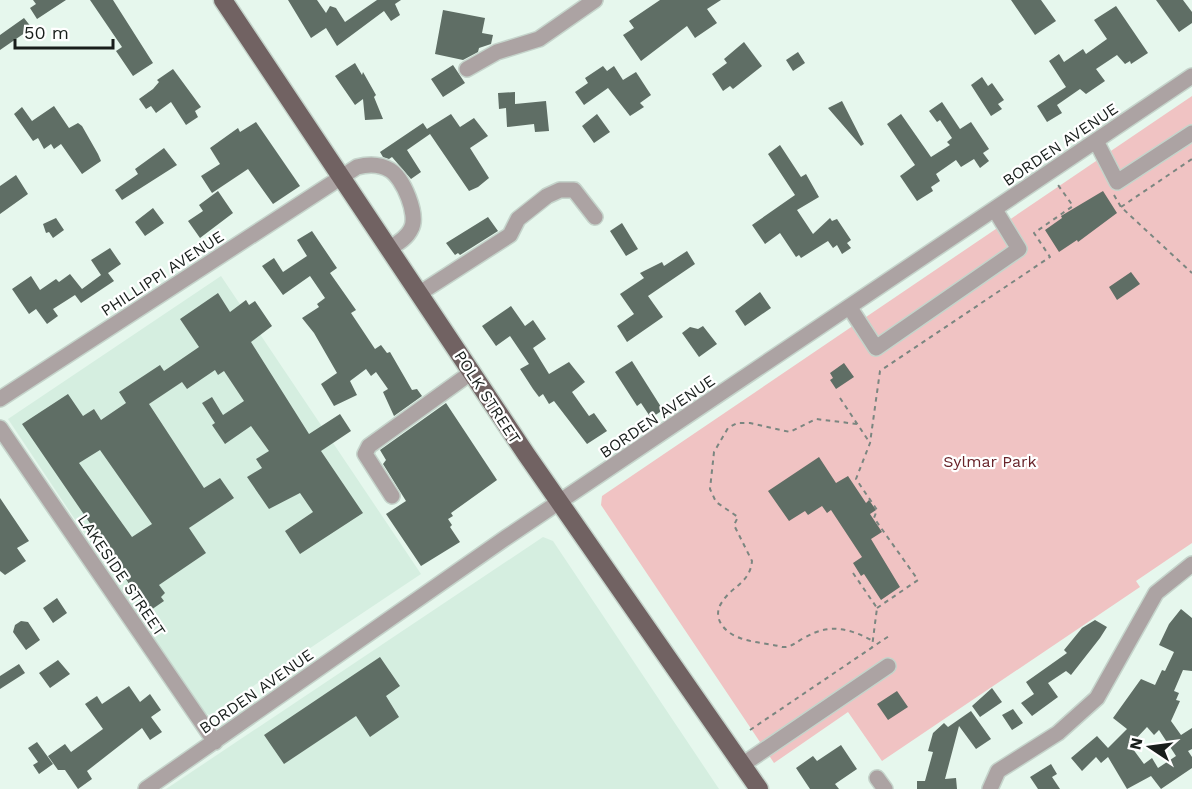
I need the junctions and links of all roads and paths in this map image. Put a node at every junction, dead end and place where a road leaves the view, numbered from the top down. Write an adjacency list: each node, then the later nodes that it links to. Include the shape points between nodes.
1 (224, 0): 8 (main road, POLK STREET)
2 (595, 0): 3 (street, via 539,39 497,52)
3 (467, 69)
4 (1192, 76): 6 (street, BORDEN AVENUE)
5 (1192, 133): 6 (street, via 1117,182)
6 (1096, 141): 12 (street, BORDEN AVENUE)
7 (1192, 159): 11 (path)
8 (343, 177): 14 (main road, POLK STREET); 14 (street, PHILLIPPI AVENUE, via 370,164 390,170 404,189 413,208 413,228); 20 (street, PHILLIPPI AVENUE)
9 (1058, 185): 23 (path, via 1073,206 1034,232 1050,257 880,371)
10 (1110, 189): 11 (path)
11 (1121, 207): 15 (path)
12 (995, 210): 17 (street, BORDEN AVENUE); 17 (street, via 1019,249 876,348)
13 (595, 217): 16 (street, via 574,190 554,192 521,215 510,235)
14 (390, 248): 16 (main road, POLK STREET)
15 (1192, 273)
16 (420, 293): 18 (main road, POLK STREET)
17 (850, 308): 25 (street, BORDEN AVENUE)
18 (472, 372): 24 (street, via 369,446 365,454); 25 (main road, POLK STREET)
19 (840, 398): 21 (path)
20 (0, 399)
21 (857, 424): 23 (path); 30 (path, via 816,419 790,432 744,422 723,435 711,462 711,493 716,502 738,518 735,527 752,561 742,584 721,603 718,616 720,624 733,635 782,647 834,628 852,630)
22 (0, 428): 34 (street, LAKESIDE STREET)
23 (870, 443): 28 (path, via 856,479 877,510 874,518 918,580)
24 (392, 496)
25 (559, 503): 34 (street, BORDEN AVENUE); 35 (main road, POLK STREET)
26 (1192, 564): 38 (street, via 1156,592 1097,698 1058,734 998,771)
27 (853, 573): 28 (path)
28 (877, 608): 30 (path)
29 (889, 636): 31 (path)
30 (873, 641): 31 (path)
31 (872, 647): 33 (path)
32 (888, 666): 35 (street)
33 (750, 730)
34 (215, 742): 36 (street, BORDEN AVENUE)
35 (742, 765): 37 (main road, POLK STREET)
36 (146, 789)
37 (759, 789)
38 (990, 789)

